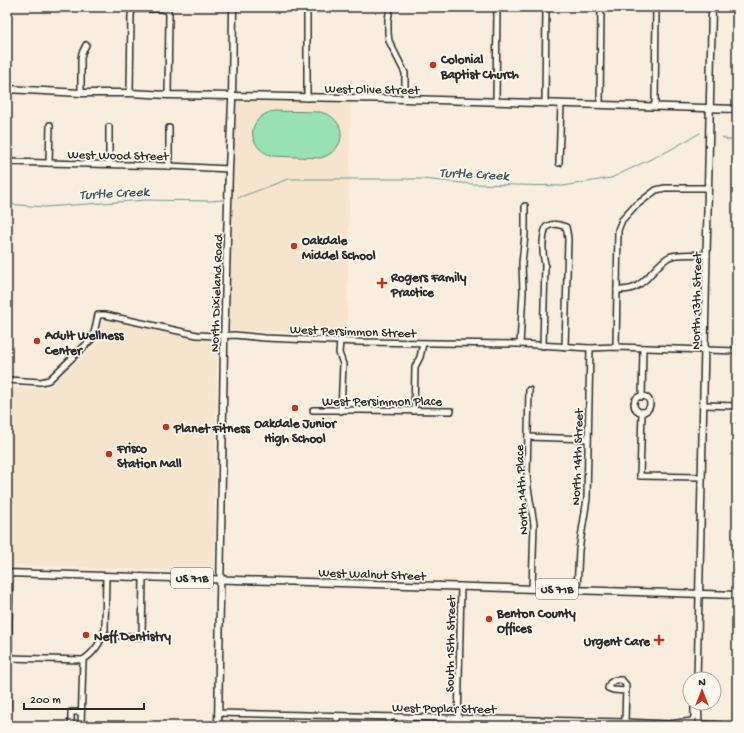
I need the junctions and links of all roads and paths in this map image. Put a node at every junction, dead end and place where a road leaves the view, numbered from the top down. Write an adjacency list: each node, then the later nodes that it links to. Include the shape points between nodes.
1 (233, 7): 14 (main road, North Dixieland Road)
2 (390, 7): 16 (street, via 389,41 405,73)
3 (497, 7): 17 (street)
4 (546, 7): 18 (street)
5 (601, 7): 20 (street)
6 (656, 7): 21 (street)
7 (712, 7): 22 (main road, North 13th Street)
8 (308, 15): 15 (street)
9 (86, 45): 11 (street, via 82,58)
10 (7, 89): 11 (main road, West Olive Street)
11 (81, 93): 12 (main road, West Olive Street)
12 (130, 93): 13 (main road, West Olive Street); 13 (street, via 132,11 160,9 167,10 169,14)
13 (168, 95): 14 (main road, West Olive Street)
14 (232, 96): 15 (main road, West Olive Street); 32 (main road, North Dixieland Road)
15 (307, 98): 16 (main road, West Olive Street)
16 (405, 99): 17 (main road, West Olive Street)
17 (496, 102): 18 (main road, West Olive Street)
18 (545, 103): 19 (main road, West Olive Street)
19 (561, 104): 20 (main road, West Olive Street); 29 (street)
20 (600, 105): 21 (main road, West Olive Street)
21 (655, 106): 22 (main road, West Olive Street)
22 (710, 108): 23 (main road, West Olive Street); 33 (main road, North 13th Street)
23 (737, 109)
24 (50, 125): 28 (street)
25 (109, 127): 30 (street)
26 (169, 128): 31 (street)
27 (7, 162): 28 (street, West Wood Street)
28 (49, 163): 30 (street, West Wood Street)
29 (559, 163)
30 (109, 164): 31 (street, West Wood Street)
31 (169, 166): 32 (street, West Wood Street)
32 (229, 169): 37 (main road, North Dixieland Road)
33 (708, 188): 35 (main road, North 13th Street); 36 (street, via 656,190 634,206 622,220 618,230)
34 (525, 206): 40 (street)
35 (707, 255): 36 (street, via 670,257 639,285); 46 (main road, North 13th Street)
36 (617, 290): 43 (street)
37 (224, 336): 38 (street, West Persimmon Street); 48 (street, West Persimmon Street, via 197,335 98,315 92,338 49,380); 64 (main road, North Dixieland Road)
38 (340, 342): 39 (street, West Persimmon Street); 54 (street, via 339,353 343,364)
39 (423, 344): 40 (street, West Persimmon Street); 55 (street, via 415,367)
40 (520, 344): 41 (street, West Persimmon Street)
41 (543, 346): 42 (street, West Persimmon Street); 42 (street, via 543,233 550,224 559,224 566,227 568,232)
42 (566, 347): 44 (street, West Persimmon Street)
43 (616, 347): 44 (street, West Persimmon Street); 45 (street, West Persimmon Street)
44 (590, 348): 59 (street, North 14th Street)
45 (643, 348): 46 (street, West Persimmon Street); 50 (street)
46 (706, 350): 47 (street, West Persimmon Street); 51 (main road, North 13th Street)
47 (737, 351)
48 (7, 380)
49 (529, 390): 58 (street, North 14th Place)
50 (642, 397): 57 (street, via 650,403 649,408); 57 (street, via 636,399 634,404 636,409)
51 (704, 405): 52 (street); 60 (main road, North 13th Street)
52 (737, 406)
53 (313, 410): 54 (street, West Persimmon Place)
54 (341, 410): 55 (street, West Persimmon Place)
55 (414, 411): 56 (street, West Persimmon Place)
56 (451, 411)
57 (642, 412): 60 (street, via 640,476)
58 (528, 437): 59 (street); 66 (street, North 14th Place, via 527,474 534,524)
59 (588, 439): 67 (street, North 14th Street, via 587,499 579,550)
60 (702, 477): 68 (main road, North 13th Street)
61 (9, 573): 62 (main road, West Walnut Street / US 71B); 71 (street)
62 (106, 576): 63 (main road, West Walnut Street / US 71B); 70 (street)
63 (143, 577): 64 (main road, West Walnut Street / US 71B); 70 (street, via 142,637)
64 (220, 579): 65 (main road, West Walnut Street / US 71B); 78 (main road, North Dixieland Road)
65 (461, 586): 66 (main road, West Walnut Street / US 71B); 82 (street, South 15th Street)
66 (532, 589): 67 (main road, West Walnut Street / US 71B)
67 (577, 590): 68 (main road, West Walnut Street / US 71B)
68 (699, 595): 69 (main road, West Walnut Street / US 71B); 73 (street)
69 (737, 595)
70 (103, 635): 72 (street, via 94,650)
71 (8, 658): 72 (street); 84 (street)
72 (83, 660): 77 (street)
73 (697, 671)
74 (626, 691): 83 (street)
75 (694, 711): 86 (street)
76 (698, 711): 87 (street)
77 (81, 712): 88 (street, via 71,712); 89 (street)
78 (218, 713): 79 (street, West Poplar Street); 90 (main road, North Dixieland Road)
79 (337, 716): 80 (street, West Poplar Street); 91 (street)
80 (389, 717): 81 (street, West Poplar Street); 92 (street)
81 (400, 717): 82 (street, West Poplar Street); 93 (street)
82 (458, 718): 83 (street, West Poplar Street); 94 (street, South 15th Street)
83 (625, 722): 85 (street, West Poplar Street)
84 (7, 723)
85 (669, 724): 86 (street, West Poplar Street); 95 (street, West Poplar Street)
86 (692, 724): 87 (street, West Poplar Street, via 696,720)
87 (699, 724): 96 (street)
88 (71, 726)
89 (81, 726)
90 (218, 726)
91 (337, 726)
92 (389, 726)
93 (400, 726)
94 (458, 726)
95 (679, 726)
96 (721, 726)

